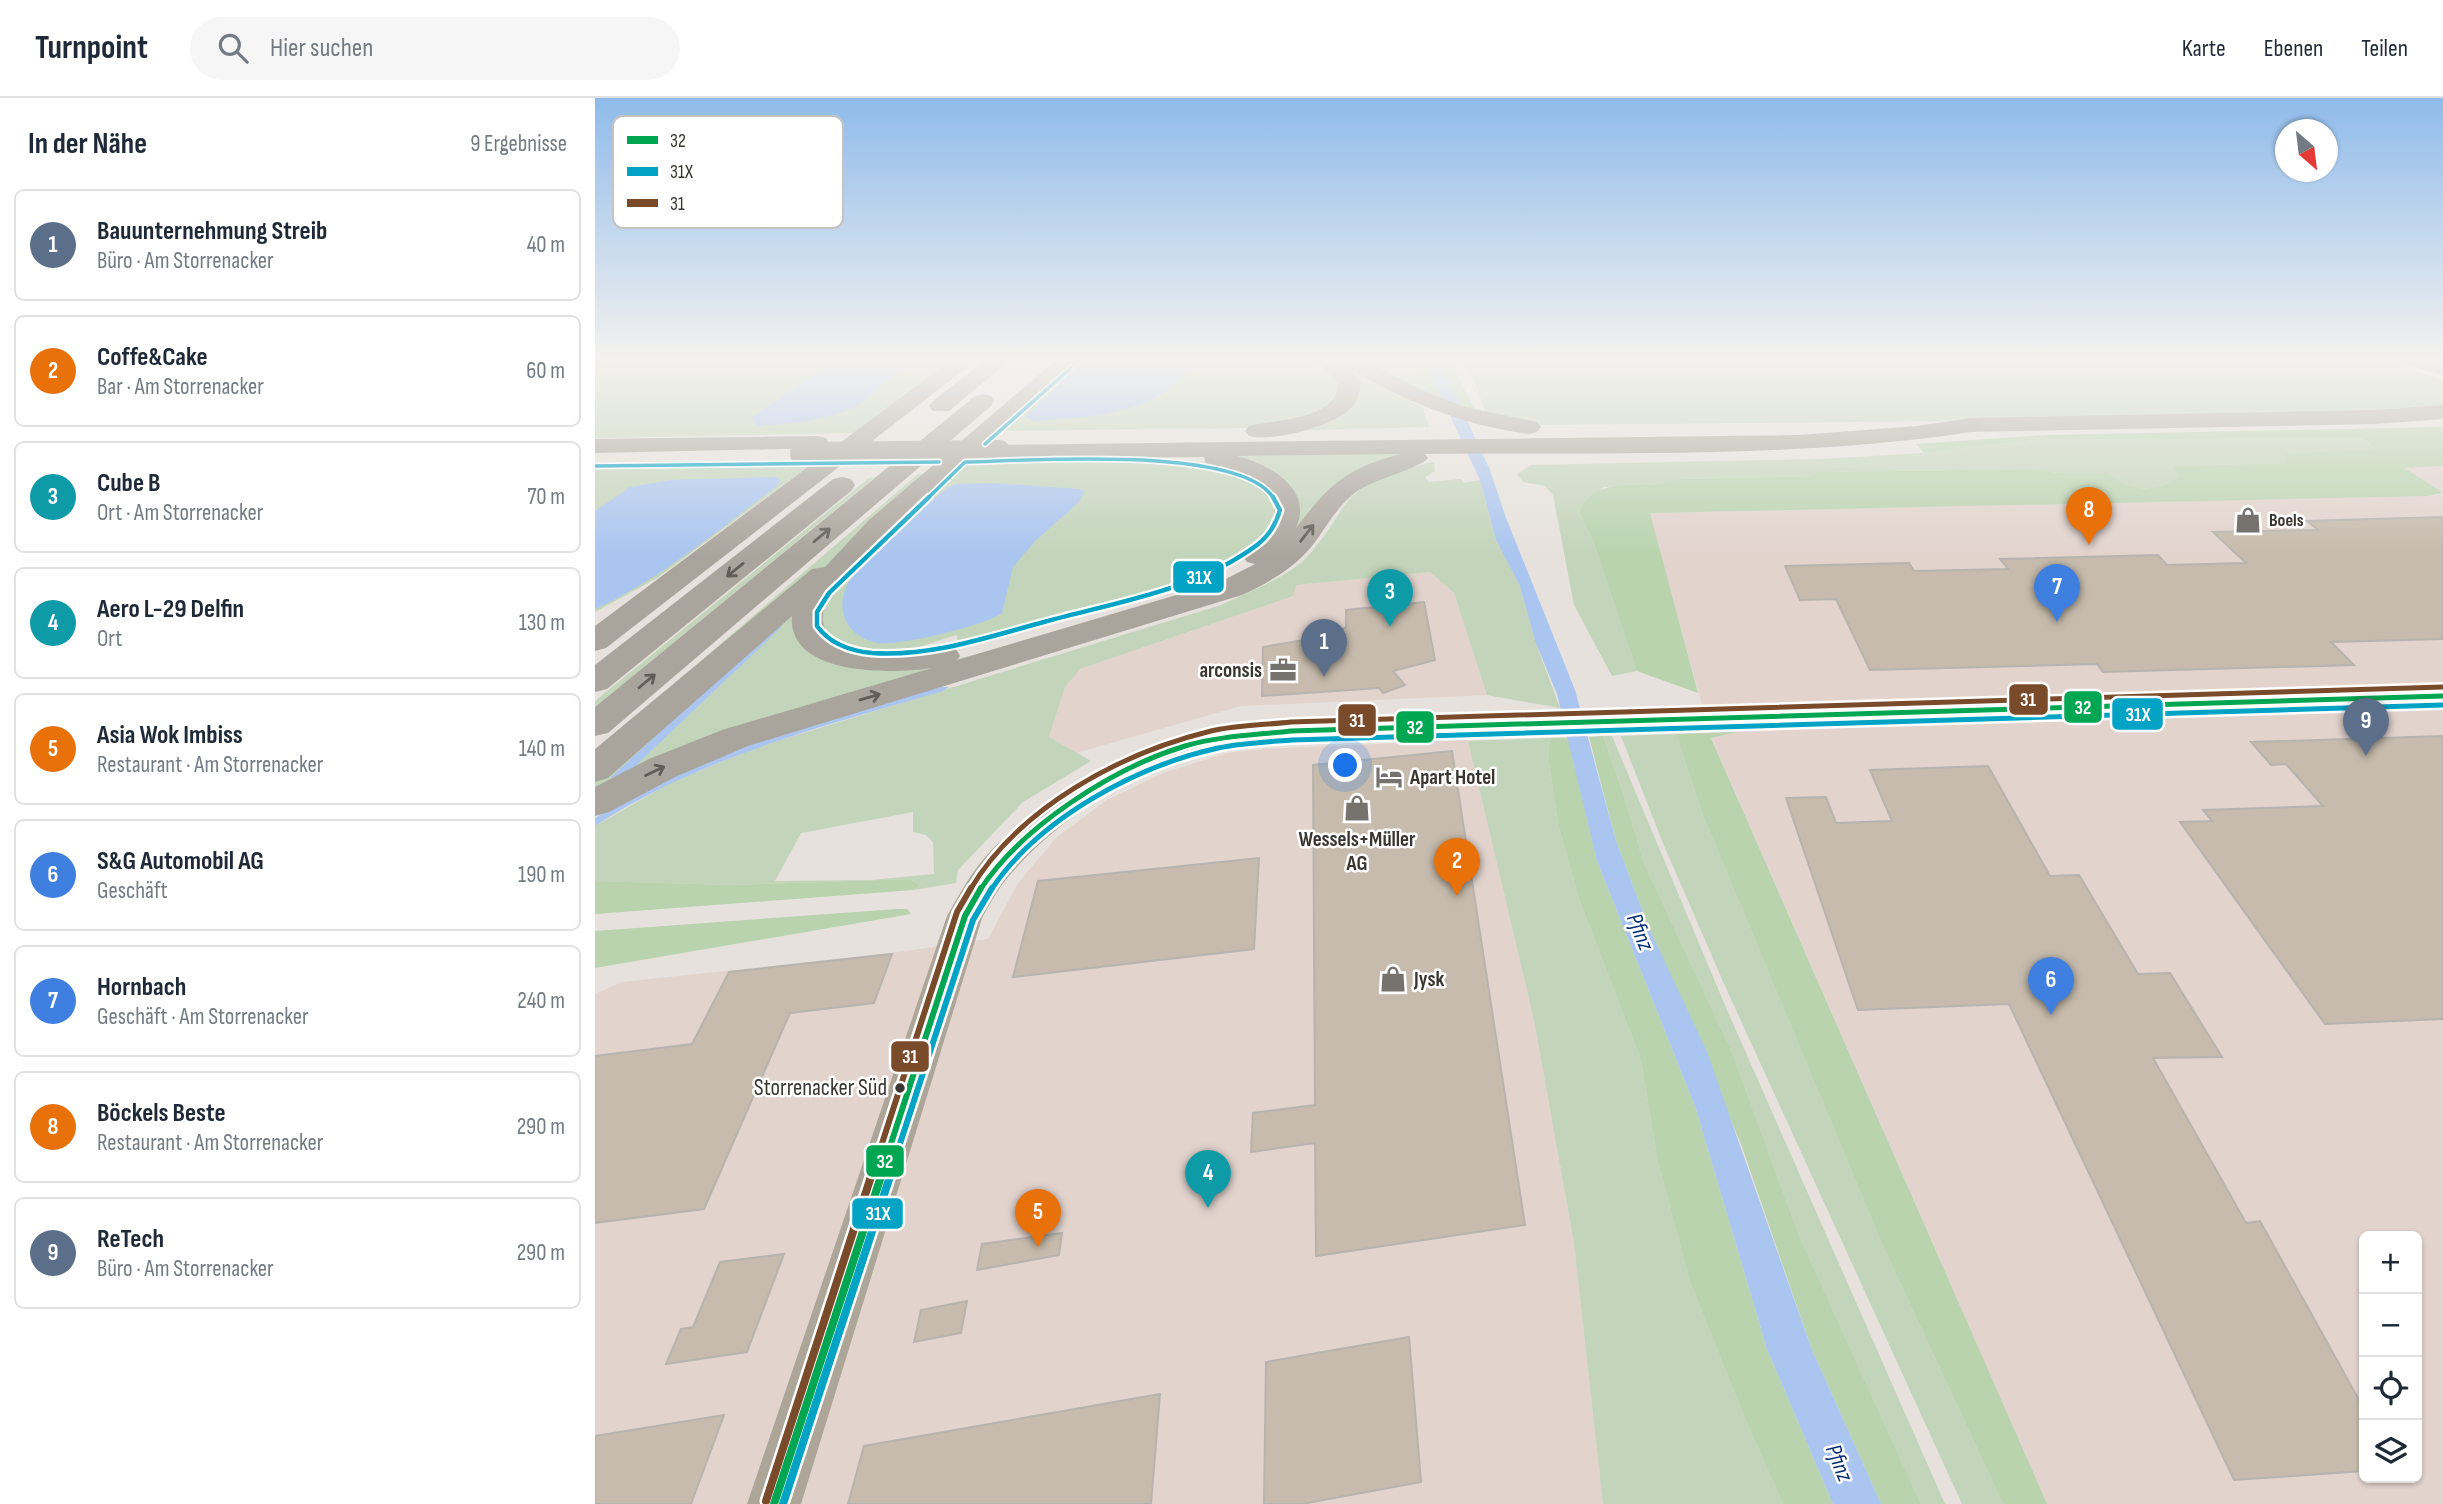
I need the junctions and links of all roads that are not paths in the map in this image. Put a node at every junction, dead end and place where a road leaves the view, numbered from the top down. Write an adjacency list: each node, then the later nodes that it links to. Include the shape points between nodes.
1 (876, 426): 16 (highway)
2 (916, 426): 19 (highway, one-way to 19)
3 (952, 426): 21 (highway, one-way to 3)
4 (994, 426): 15 (highway)
5 (1291, 426): 10 (highway, via 1186,434)
6 (1483, 426): 9 (highway)
7 (1950, 426): 9 (highway)
8 (1966, 426): 9 (highway, via 1860,438 1760,442)
9 (1503, 434): 12 (highway); 12 (highway, via 1479,446)
10 (1150, 445): 12 (highway); 13 (highway, bridge); 15 (highway, via 1251,468 1272,481 1289,509 1275,541 1245,564 1201,584 968,652 888,662 853,659 828,649 808,628 813,601)
11 (595, 446): 13 (highway)
12 (1430, 446): 23 (highway, one-way to 12, via 662,768 735,738 1222,592 1286,556 1331,501 1357,479)
13 (810, 448): 14 (highway)
14 (595, 457)
15 (899, 509): 22 (highway)
16 (692, 565): 17 (highway); 18 (highway)
17 (595, 617)
18 (595, 641)
19 (595, 682)
20 (2443, 696): 24 (street, via 1291,731 1216,739 1132,768 1094,787 1013,850 988,878 965,916)
21 (595, 725)
22 (595, 768)
23 (595, 803)
24 (774, 1504)

